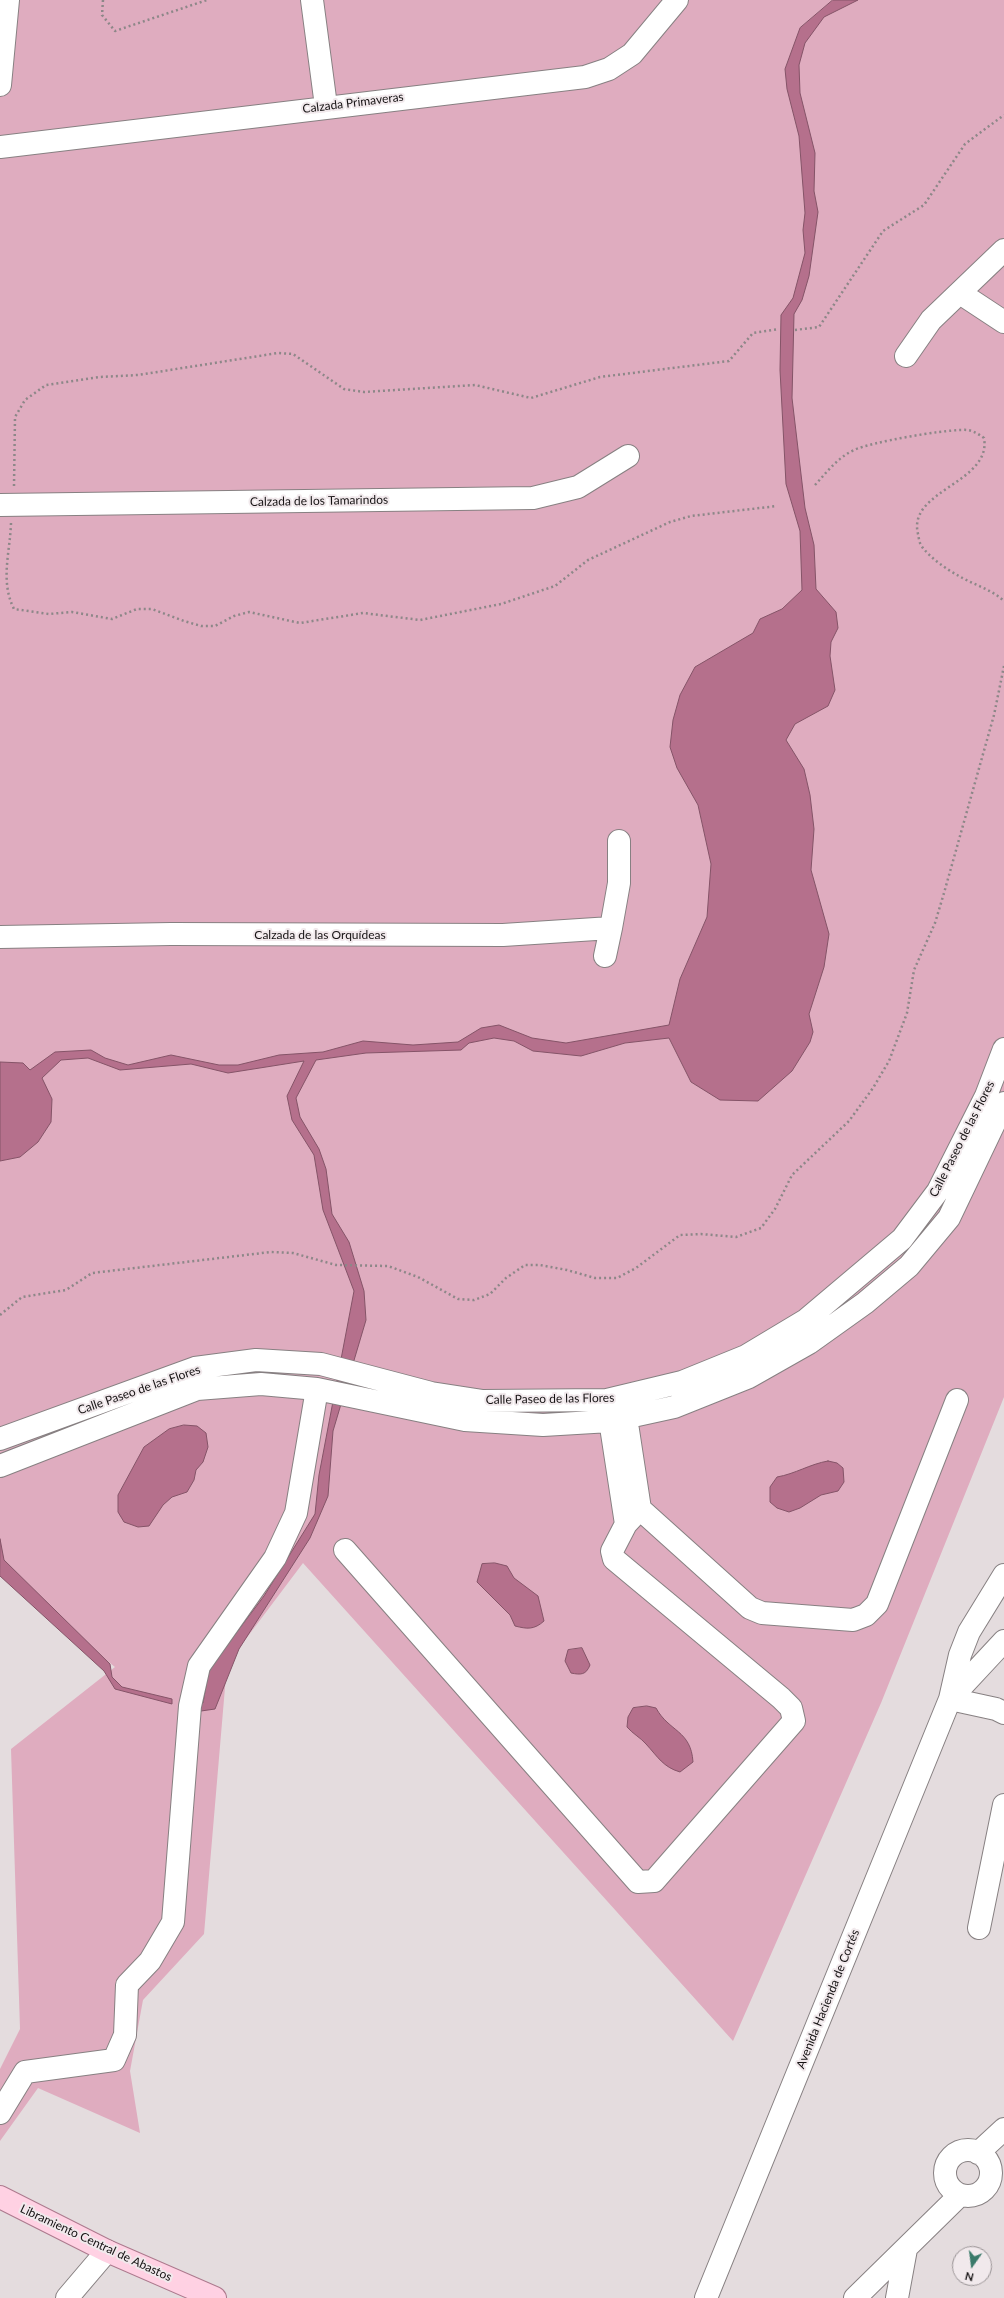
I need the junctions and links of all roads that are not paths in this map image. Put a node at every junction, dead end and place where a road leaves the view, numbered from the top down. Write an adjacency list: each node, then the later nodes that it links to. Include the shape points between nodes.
1 (8, 0): 4 (street)
2 (312, 0): 5 (street)
3 (677, 0): 5 (street, Calzada Primaveras, via 632,54 609,69 585,77)
4 (0, 85)
5 (326, 106): 6 (street, Calzada Primaveras)
6 (0, 146)
7 (1004, 250): 8 (street)
8 (960, 293): 9 (street); 10 (street, via 931,320)
9 (1004, 322)
10 (906, 356)
11 (628, 456): 12 (street, Calzada de los Tamarindos, via 578,487 533,498)
12 (6, 505)
13 (619, 841): 14 (street, via 619,883)
14 (611, 928): 15 (street, Calzada de las Orquídeas, via 504,936 171,934); 16 (street)
15 (0, 938)
16 (605, 956)
17 (1004, 1050): 23 (street, Calle Paseo de las Flores, via 986,1096 938,1191 902,1239 806,1320 746,1356)
18 (1004, 1103): 23 (street, Calle Paseo de las Flores, via 949,1218 909,1266 866,1303 809,1343 749,1377 674,1407)
19 (291, 1362): 20 (street); 23 (street, Calle Paseo de las Flores, via 321,1364 431,1393 483,1401); 24 (street, Calle Paseo de las Flores, via 256,1360 195,1368)
20 (292, 1387): 21 (street, Calle Paseo de las Flores); 25 (street, Calle Paseo de las Flores, via 261,1384 198,1389)
21 (317, 1389): 23 (street, Calle Paseo de las Flores, via 465,1420 543,1425); 34 (street, via 296,1513 274,1558 199,1666 190,1706 173,1922 150,1961 126,1985 125,2035 114,2060 25,2072)
22 (956, 1400): 26 (street, via 877,1604 866,1615 853,1620 762,1613 750,1608)
23 (616, 1409): 26 (street)
24 (5, 1438)
25 (8, 1463)
26 (633, 1517): 27 (street, via 612,1551 614,1559 781,1698 791,1708 794,1721 654,1881 638,1882)
27 (345, 1550)
28 (1004, 1575): 30 (street, Avenida Hacienda de Cortés, via 969,1632 960,1655)
29 (1004, 1641): 30 (street, Avenida Hacienda de Cortés)
30 (950, 1700): 31 (street, via 996,1709); 44 (street, Avenida Hacienda de Cortés)
31 (1004, 1713)
32 (1004, 1805): 33 (street)
33 (979, 1928)
34 (0, 2113)
35 (1004, 2129): 36 (street)
36 (978, 2153): 37 (street, via 989,2164); 38 (street, via 956,2153 946,2164 945,2179 948,2186)
37 (997, 2178): 38 (street, via 982,2192)
38 (960, 2195): 40 (street)
39 (0, 2197): 41 (main road, Libramiento Central de Abastos)
40 (906, 2249): 45 (street); 46 (street)
41 (107, 2251): 42 (street); 43 (main road, Libramiento Central de Abastos)
42 (67, 2298)
43 (215, 2298)
44 (706, 2298)
45 (855, 2298)
46 (897, 2298)

